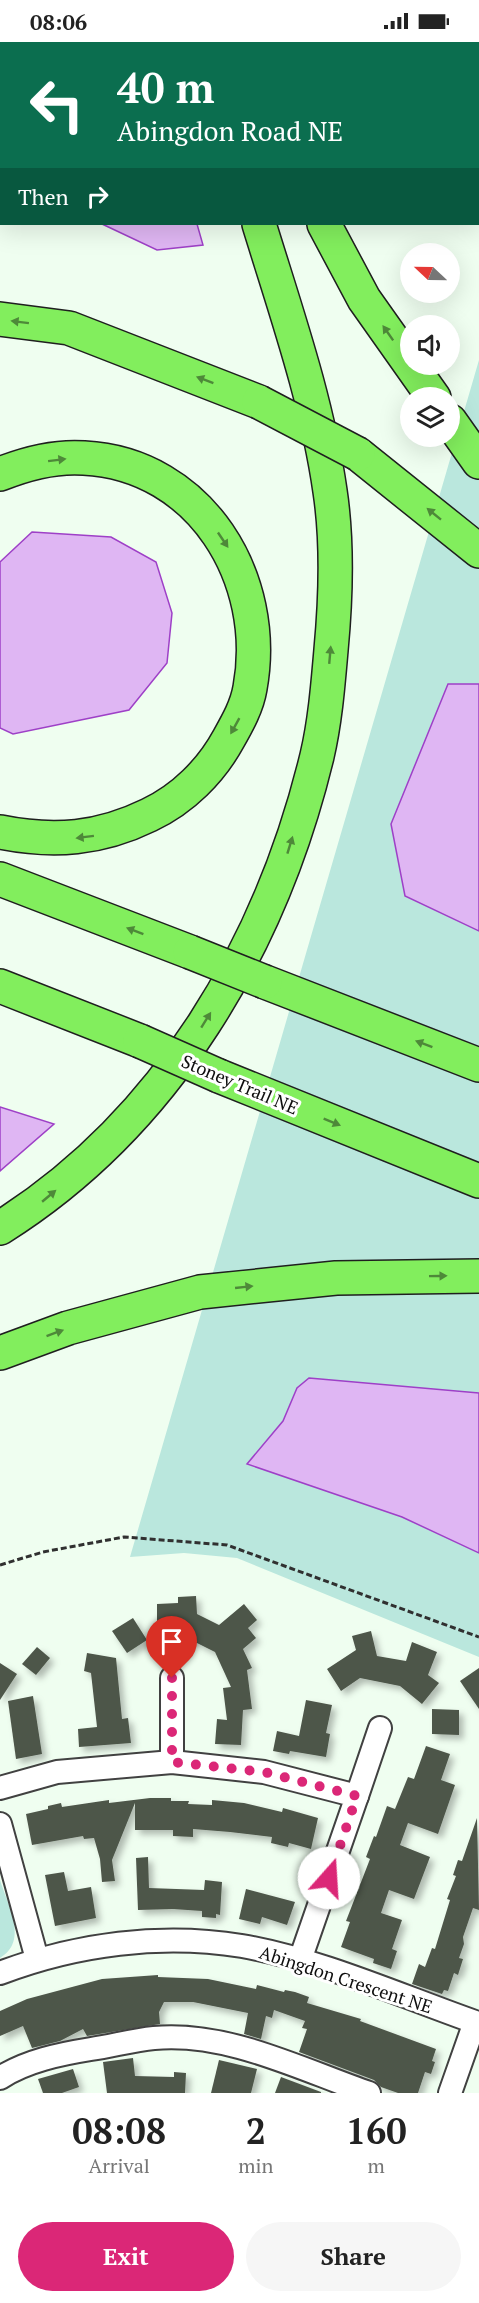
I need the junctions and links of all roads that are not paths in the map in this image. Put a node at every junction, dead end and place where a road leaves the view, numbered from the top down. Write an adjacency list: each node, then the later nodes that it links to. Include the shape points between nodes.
1 (259, 225): 16 (highway, one-way to 1, via 45,1200 120,1130 160,1086 196,1037 249,948 280,879 317,755 327,696 336,592 330,493 306,378)
2 (325, 225): 4 (highway, one-way to 2, via 364,299)
3 (0, 319): 8 (highway, one-way to 3, bridge, via 358,454 259,402 69,328)
4 (426, 387)
5 (460, 435): 6 (highway)
6 (479, 462)
7 (0, 474): 9 (highway, one-way to 9, via 21,466 83,458 137,469 170,486 225,542 242,578 254,633 250,690 242,714 207,770 170,805 124,828 93,837 33,838)
8 (479, 551)
9 (0, 832)
10 (0, 879): 14 (highway, one-way to 10, bridge)
11 (0, 986): 13 (highway)
12 (0, 1004): 13 (highway)
13 (131, 1045): 15 (highway, Stoney Trail NE, one-way to 15, bridge, via 147,1059 186,1062)
14 (479, 1065)
15 (479, 1181)
16 (0, 1228)
17 (479, 1276): 18 (highway, one-way to 17, via 68,1328 200,1292 336,1278)
18 (0, 1353)
19 (172, 1678): 21 (street)
20 (380, 1728): 23 (street)
21 (172, 1762): 22 (street, via 57,1772); 23 (street, via 264,1772)
22 (0, 1788)
23 (357, 1796): 26 (street)
24 (1, 1829): 25 (street)
25 (37, 1959): 26 (street, Abingdon Crescent NE, via 99,1945 165,1941 241,1946); 27 (street, Abingdon Crescent NE)
26 (300, 1960): 28 (street, Abingdon Crescent NE)
27 (0, 1973)
28 (478, 2019): 31 (street, Abingdon Crescent NE)
29 (0, 2078): 30 (street, via 13,2069 66,2053 155,2038 202,2040 240,2048)
30 (369, 2093)
31 (450, 2093)

